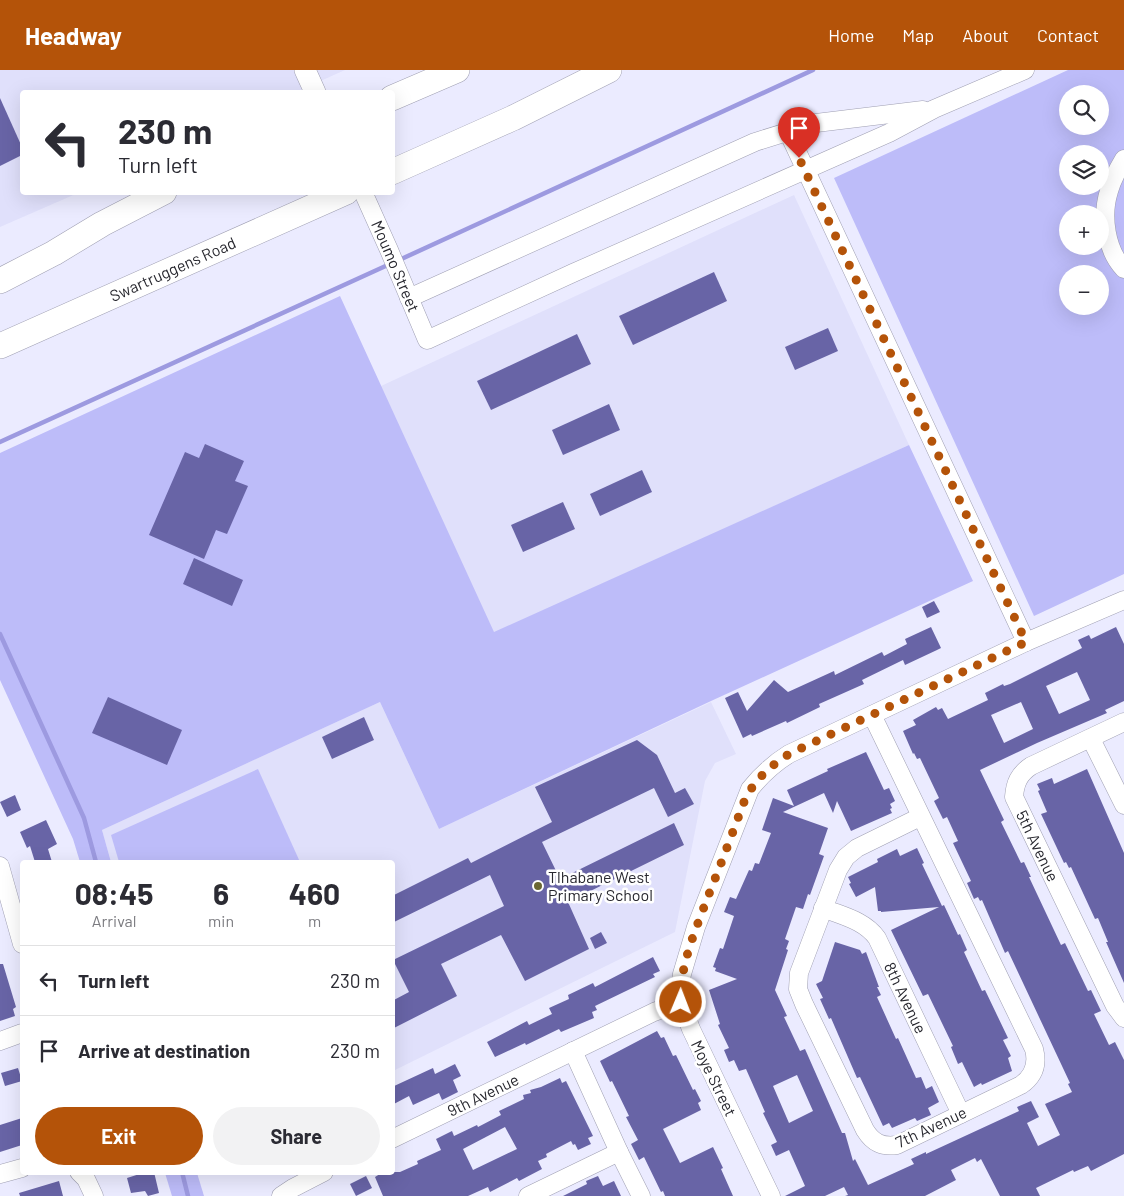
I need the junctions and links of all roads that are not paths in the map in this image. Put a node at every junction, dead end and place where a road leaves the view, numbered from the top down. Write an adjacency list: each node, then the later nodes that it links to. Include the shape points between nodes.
1 (305, 70): 5 (street)
2 (457, 70): 6 (main road)
3 (609, 70): 10 (main road, via 513,118)
4 (1025, 70): 7 (street)
5 (314, 90)
6 (395, 97)
7 (934, 109): 8 (street, via 816,122); 11 (street)
8 (788, 132): 11 (street); 17 (street, via 755,142)
9 (1124, 159): 15 (street, via 1108,192 1106,229 1110,245)
10 (395, 171)
11 (805, 171): 17 (street, Moumo Street, via 427,340); 20 (street)
12 (158, 195): 16 (main road)
13 (339, 195): 18 (main road, Swartruggens Road)
14 (364, 195): 17 (street, Moumo Street)
15 (1124, 269)
16 (0, 281)
17 (409, 298)
18 (0, 346)
19 (1124, 600): 20 (street, Moye Street)
20 (1026, 642): 21 (street, Moye Street)
21 (872, 715): 25 (street, 7th Avenue); 30 (street, Moye Street, via 789,754 761,775 750,789 696,927 682,974)
22 (1124, 722): 23 (street, 5th Avenue)
23 (1092, 739): 24 (street); 31 (street, 5th Avenue, via 1023,771 1016,783 1014,797 1115,1006)
24 (1124, 806)
25 (920, 817): 28 (street, 7th Avenue, via 857,848 846,857); 35 (street, 7th Avenue, via 1036,1057 1028,1080)
26 (0, 866): 27 (street)
27 (5, 903): 29 (street)
28 (823, 908): 35 (street, 8th Avenue, via 862,923 877,938); 35 (street, 7th Avenue, via 799,973 798,989 870,1138 877,1144 897,1145)
29 (20, 939)
30 (681, 1002): 34 (street, 9th Avenue); 46 (street, Moye Street)
31 (1124, 1018)
32 (20, 1034): 33 (street)
33 (0, 1041)
34 (573, 1051): 36 (street, 9th Avenue); 37 (street)
35 (960, 1114)
36 (395, 1138)
37 (619, 1152): 44 (street); 45 (street)
38 (20, 1169): 39 (street)
39 (0, 1174)
40 (82, 1175): 42 (street)
41 (318, 1175): 43 (street)
42 (94, 1196)
43 (281, 1196)
44 (528, 1196)
45 (641, 1196)
46 (771, 1196)

